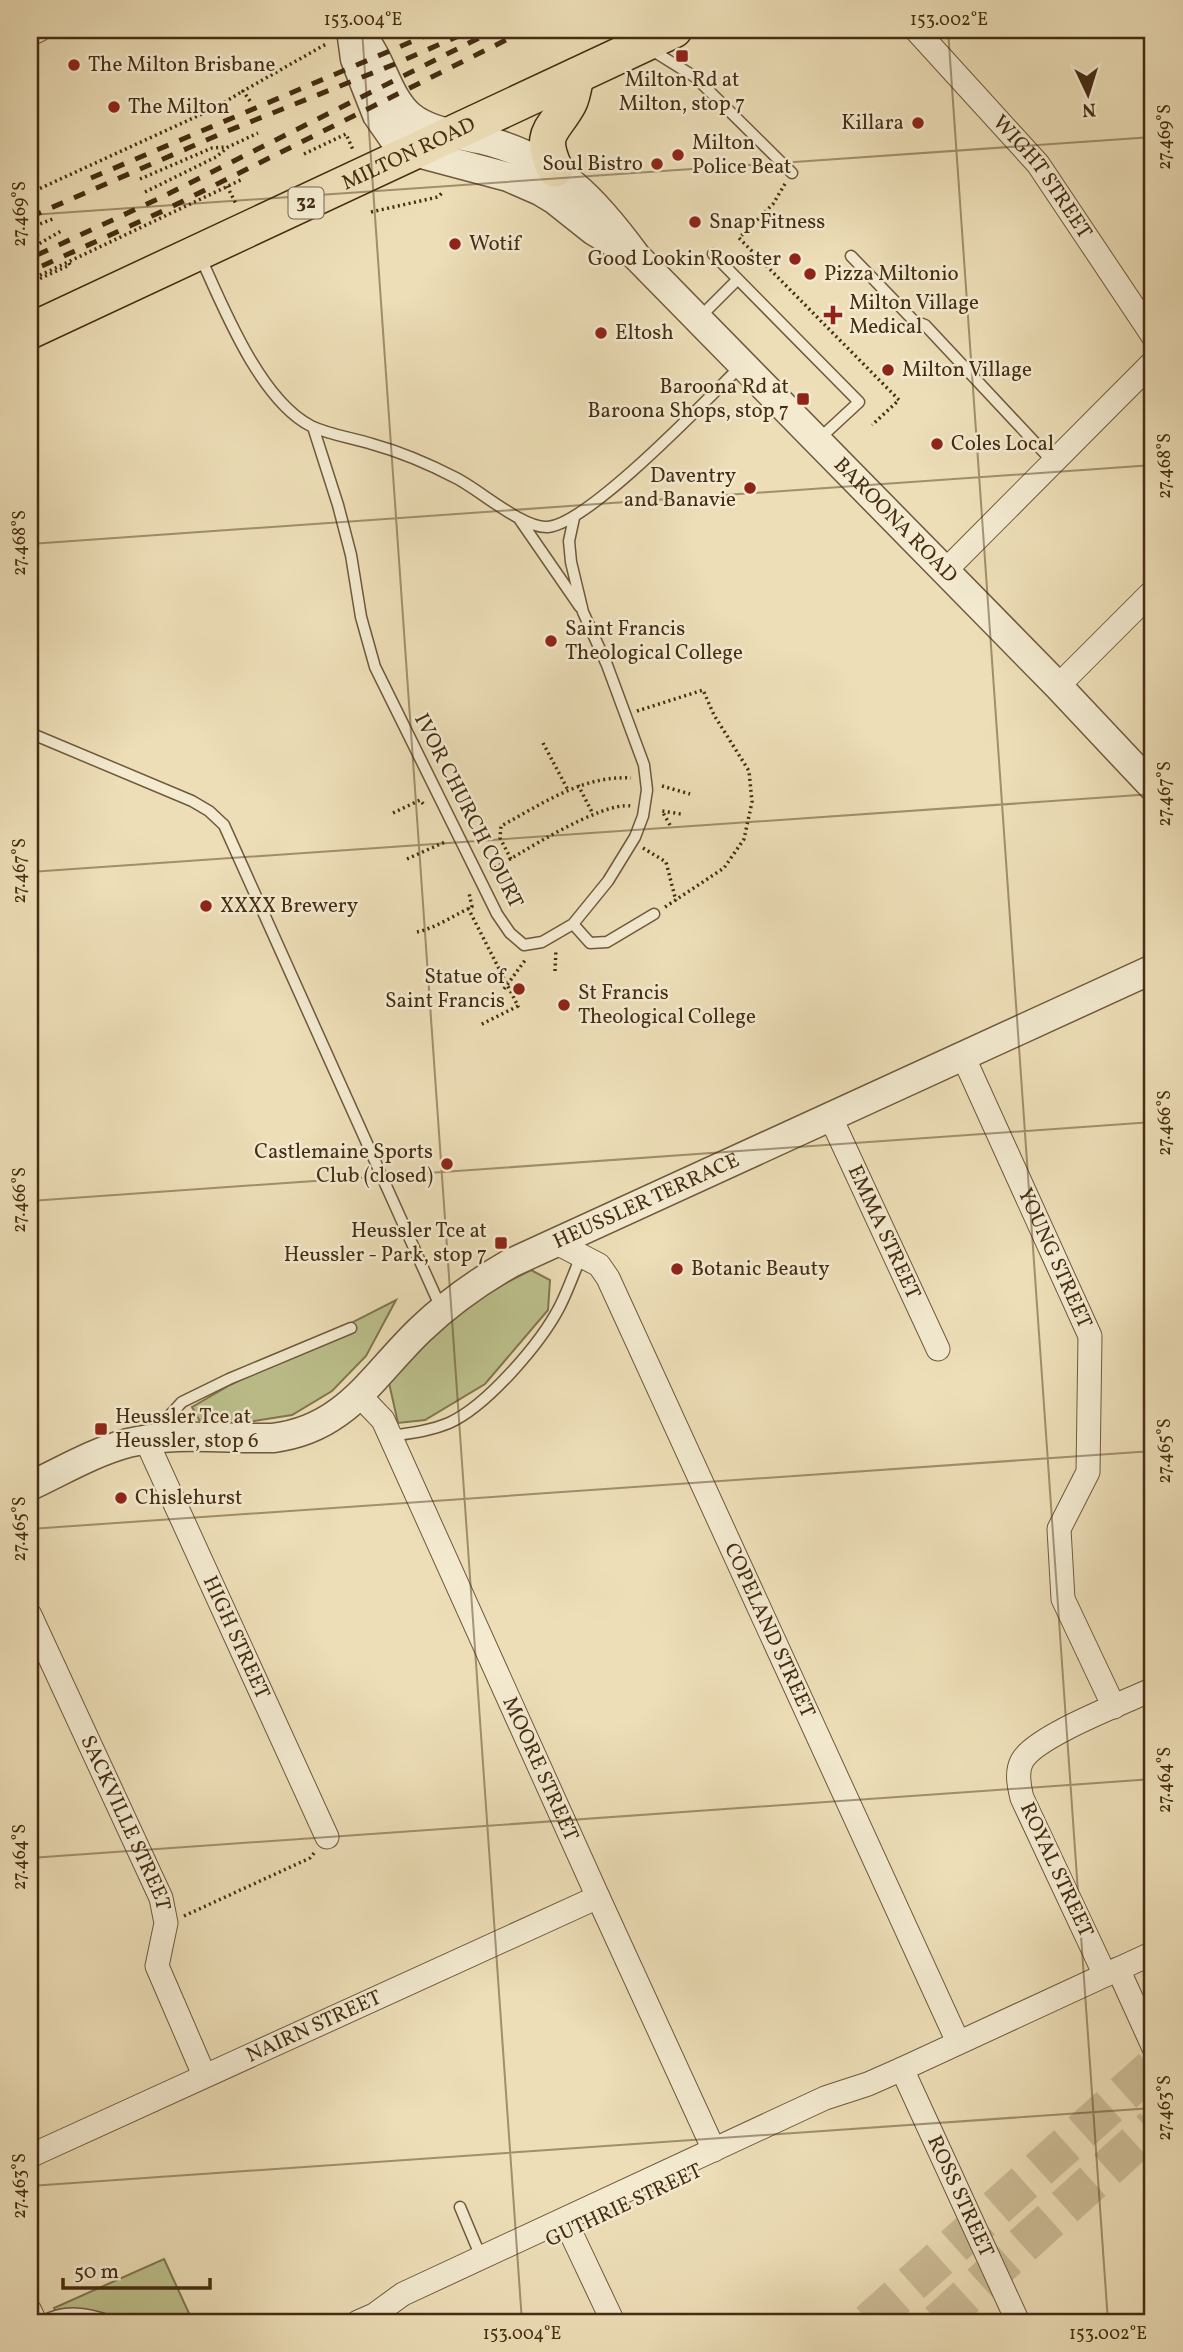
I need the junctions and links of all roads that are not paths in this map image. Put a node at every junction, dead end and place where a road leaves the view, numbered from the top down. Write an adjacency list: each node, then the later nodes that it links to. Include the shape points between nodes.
1 (39, 30): 4 (street)
2 (674, 30): 6 (main road, MILTON ROAD / 32)
3 (916, 30): 19 (street, WIGHT STREET, via 1038,164)
4 (30, 34)
5 (345, 34): 8 (street, BAROONA ROAD, via 372,49 404,111 422,124); 9 (street, via 377,115 393,138)
6 (642, 45): 7 (main road, MILTON ROAD / 32); 11 (lane, via 695,77)
7 (576, 76): 8 (main road, MILTON ROAD / 32); 10 (main road, via 570,100 549,133 548,154)
8 (454, 134): 9 (main road, MILTON ROAD / 32); 10 (street, BAROONA ROAD, via 506,147)
9 (414, 152): 12 (main road, MILTON ROAD / 32); 14 (street, BAROONA ROAD, via 508,177 540,191 594,232)
10 (555, 169): 14 (street, BAROONA ROAD, via 609,219)
11 (792, 173)
12 (199, 254): 18 (main road, MILTON ROAD / 32); 22 (lane, via 254,366 275,397)
13 (713, 254): 16 (lane)
14 (636, 256): 17 (street, BAROONA ROAD)
15 (851, 256): 24 (lane, via 914,321 925,325)
16 (737, 280): 17 (lane); 23 (lane, via 859,402)
17 (698, 320): 21 (street, BAROONA ROAD)
18 (30, 331)
19 (1153, 336)
20 (1153, 362): 24 (street)
21 (742, 365): 23 (street, BAROONA ROAD); 25 (lane, via 627,475)
22 (313, 427): 26 (lane, via 425,462); 34 (lane, IVOR CHURCH COURT, via 351,555 360,617 374,667 497,914 524,945 542,942)
23 (817, 441): 27 (street, BAROONA ROAD)
24 (1054, 463): 27 (street)
25 (574, 518): 26 (lane, via 548,527); 29 (lane, via 571,562)
26 (520, 520): 29 (lane)
27 (945, 571): 30 (street, BAROONA ROAD)
28 (1153, 591): 30 (street)
29 (583, 612): 34 (lane, via 644,765 647,790 635,837 608,881)
30 (1058, 686): 32 (street, BAROONA ROAD)
31 (30, 733): 40 (lane, via 192,801 224,825)
32 (1153, 787)
33 (654, 914): 34 (lane, via 599,944 590,943)
34 (573, 924)
35 (1153, 969): 36 (street, HEUSSLER TERRACE)
36 (963, 1055): 37 (street, HEUSSLER TERRACE); 49 (street, YOUNG STREET, via 1090,1336 1087,1472 1059,1529 1063,1599)
37 (830, 1116): 38 (street, HEUSSLER TERRACE); 42 (street, EMMA STREET)
38 (555, 1242): 39 (street, COPELAND STREET); 40 (street, HEUSSLER TERRACE, via 483,1280)
39 (581, 1256): 44 (lane, HEUSSLER TERRACE, via 540,1338 500,1384 451,1423); 54 (street, COPELAND STREET, via 599,1265 608,1278)
40 (442, 1310): 43 (street, HEUSSLER TERRACE)
41 (351, 1328): 45 (lane, via 183,1402)
42 (938, 1349)
43 (360, 1396): 44 (street, MOORE STREET, via 379,1414); 45 (street, HEUSSLER TERRACE, via 322,1424 290,1436)
44 (390, 1436): 51 (street, MOORE STREET)
45 (156, 1439): 46 (street, HEUSSLER TERRACE, via 106,1451); 50 (street, HIGH STREET)
46 (30, 1486)
47 (30, 1615): 57 (street, SACKVILLE STREET, via 161,1898 166,1923 157,1966)
48 (1153, 1689): 49 (street)
49 (1114, 1707): 53 (street, ROYAL STREET, via 1040,1743 1020,1763 1018,1774 1022,1798)
50 (327, 1837)
51 (598, 1897): 57 (street, NAIRN STREET); 59 (street, MOORE STREET)
52 (1153, 1953): 53 (street, GUTHRIE STREET)
53 (1111, 1972): 54 (street, GUTHRIE STREET); 55 (street, ROYAL STREET)
54 (958, 2042): 56 (street, GUTHRIE STREET)
55 (1153, 2046)
56 (902, 2069): 58 (street, GUTHRIE STREET); 70 (street, ROSS STREET)
57 (204, 2075): 60 (street, NAIRN STREET)
58 (868, 2084): 59 (street, GUTHRIE STREET, via 825,2098); 62 (street, GUTHRIE STREET, via 832,2110)
59 (714, 2150): 63 (street, GUTHRIE STREET)
60 (30, 2156)
61 (460, 2207): 63 (lane)
62 (570, 2231): 65 (street, GUTHRIE STREET, via 407,2308); 69 (street)
63 (481, 2257): 65 (street, GUTHRIE STREET, via 403,2294)
64 (30, 2311): 66 (street)
65 (366, 2318)
66 (35, 2322)
67 (42, 2322): 68 (lane, via 84,2312)
68 (114, 2322)
69 (613, 2322)
70 (1018, 2322)

